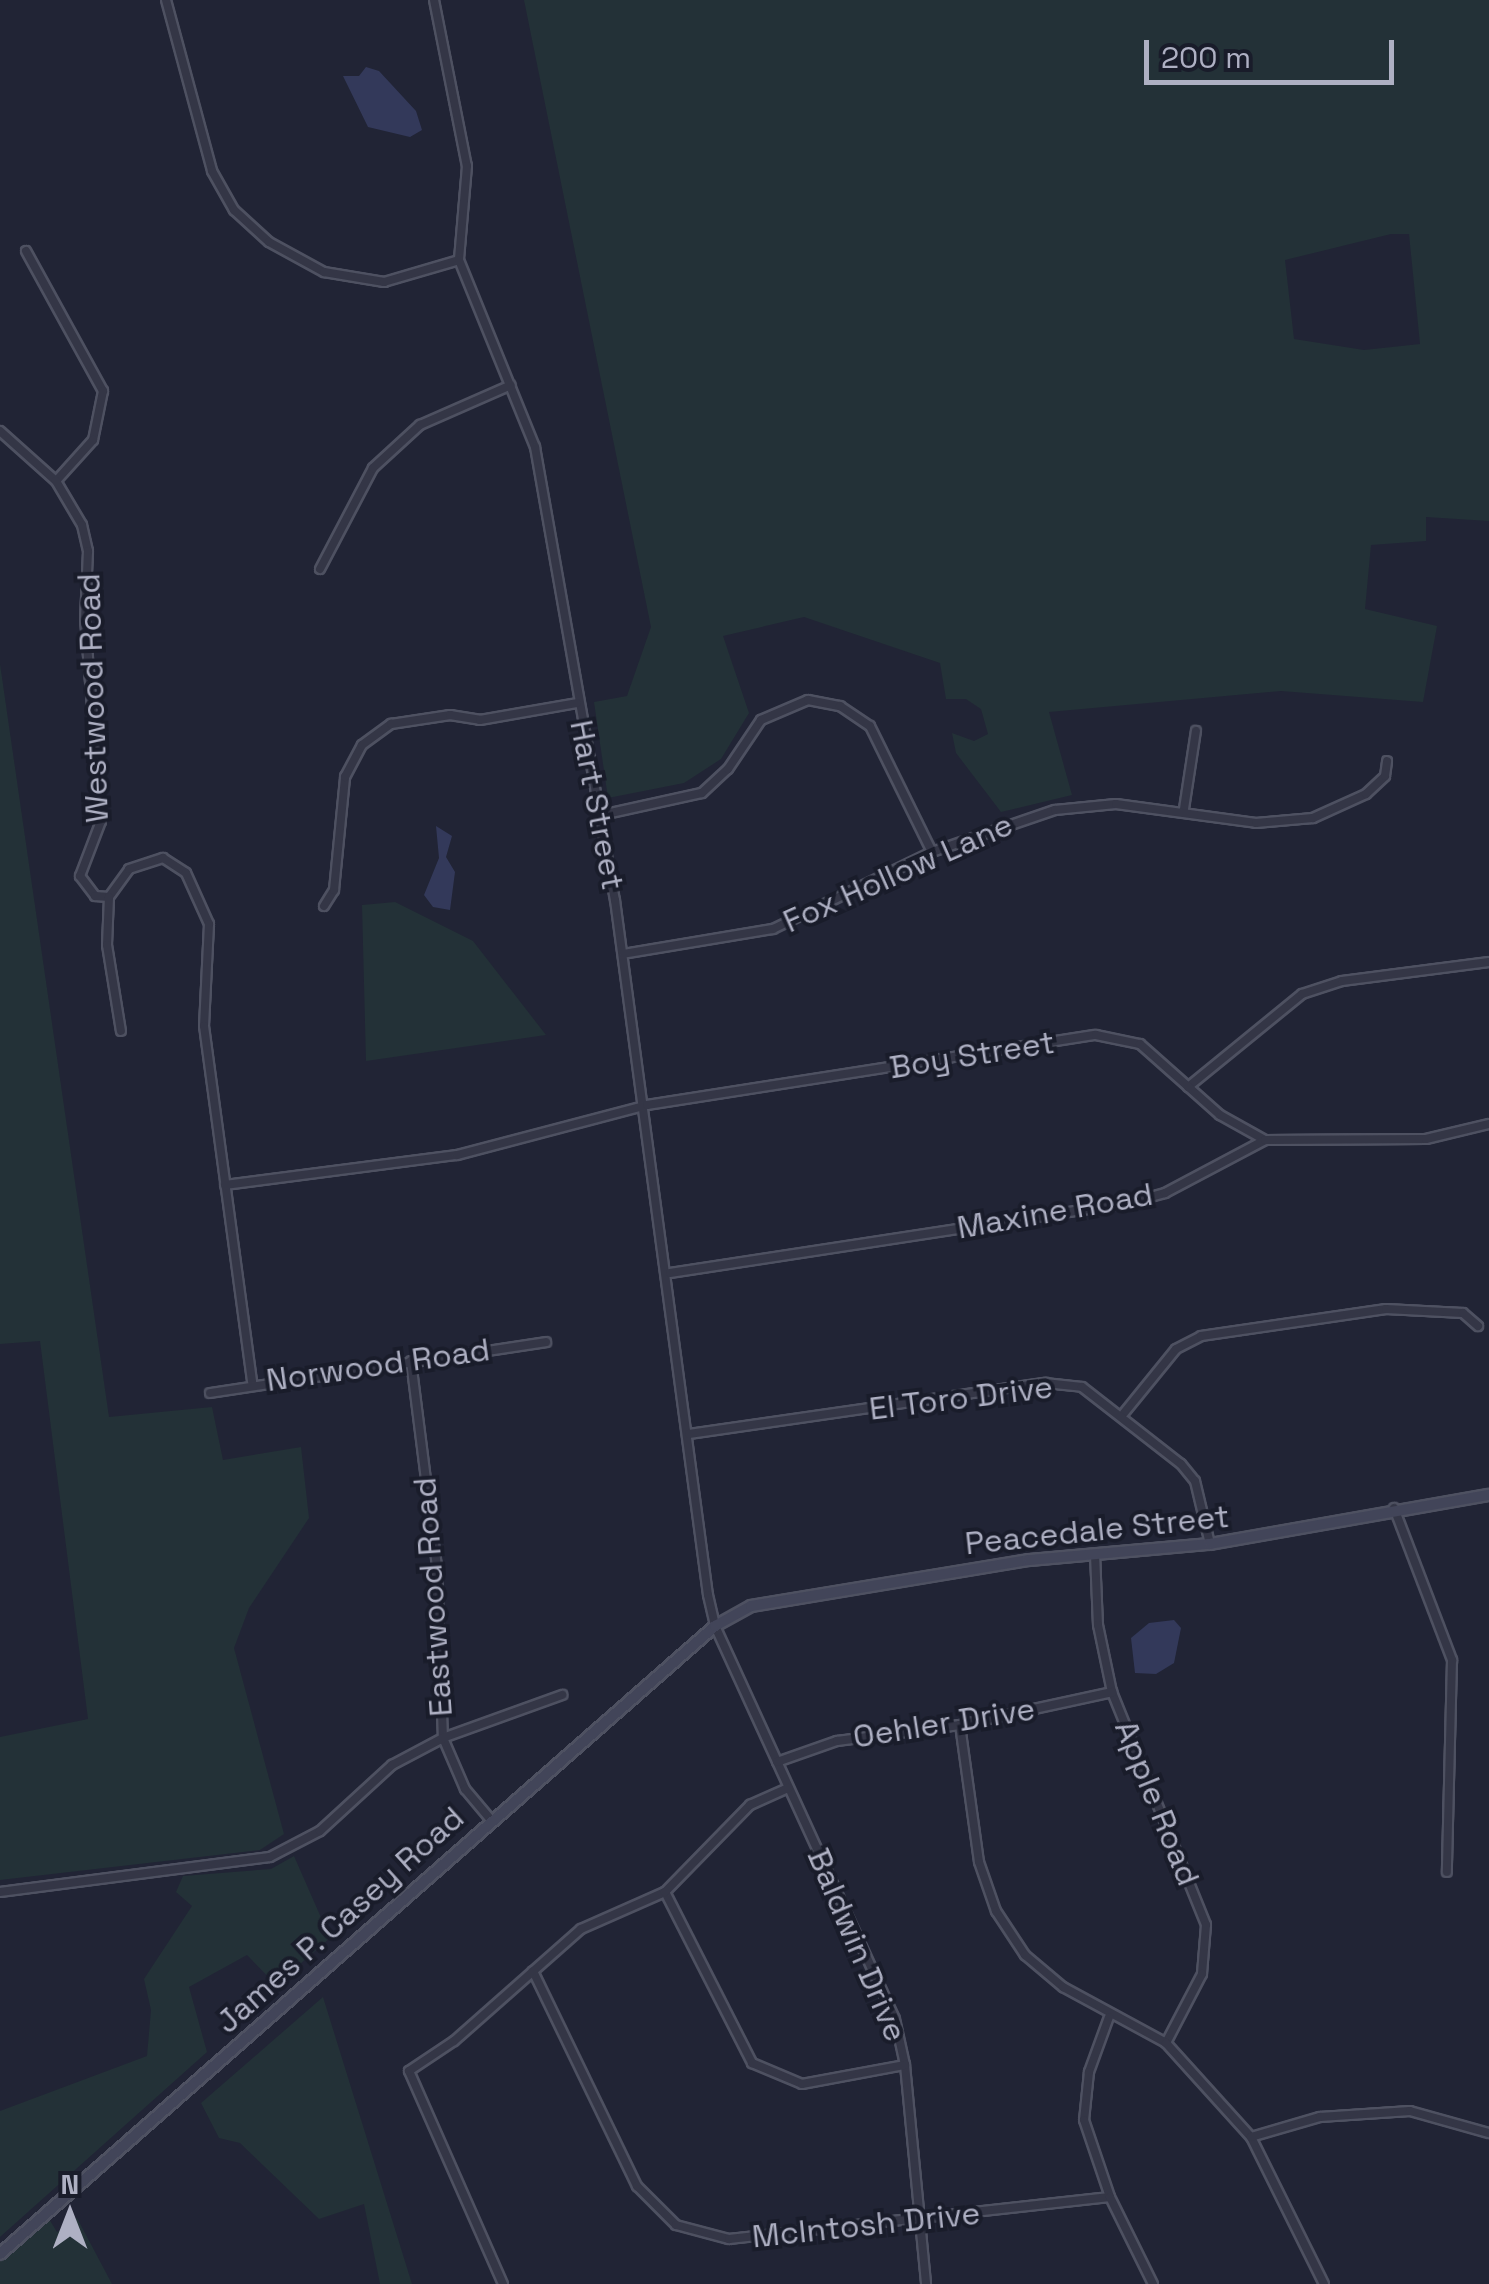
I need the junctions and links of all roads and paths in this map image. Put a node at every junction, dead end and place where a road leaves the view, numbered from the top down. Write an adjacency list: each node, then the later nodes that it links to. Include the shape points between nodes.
1 (166, 0): 4 (street, via 212,171 234,210 269,242 324,272 384,282)
2 (434, 0): 4 (street, Hart Street, via 467,166)
3 (26, 251): 7 (street, via 102,391 93,440)
4 (459, 260): 5 (street, Hart Street)
5 (511, 385): 8 (street, via 420,425 372,468); 9 (street, Hart Street, via 536,447)
6 (0, 432): 7 (street, Westwood Road)
7 (56, 481): 15 (street, Westwood Road, via 82,525 90,575 86,619 101,821 80,876 96,896)
8 (320, 569)
9 (577, 703): 13 (street, Hart Street); 16 (street, via 480,720 450,714 391,724 362,745 344,778 334,890)
10 (1196, 732): 12 (street)
11 (1387, 761): 12 (street, Fox Hollow Lane, via 1386,776 1366,794 1313,818 1269,824)
12 (1184, 809): 14 (street, Fox Hollow Lane, via 1065,808)
13 (597, 816): 14 (street, via 702,793 728,769 761,720 808,700 840,706 870,726); 17 (street, Hart Street)
14 (932, 852): 17 (street, Fox Hollow Lane, via 773,929)
15 (108, 897): 19 (street, via 107,945); 24 (street, Westwood Road, via 129,869 164,858 186,872 204,904 210,940 204,1026)
16 (324, 906)
17 (623, 954): 21 (street, Hart Street)
18 (1489, 962): 20 (street, via 1342,981 1302,994)
19 (122, 1030)
20 (1188, 1087): 21 (street, Boy Street, via 1140,1044 1096,1036); 23 (street, Boy Street)
21 (647, 1105): 24 (street, Boy Street, via 457,1156); 25 (street, Hart Street)
22 (1489, 1124): 23 (street, Maxine Road, via 1426,1138)
23 (1265, 1140): 25 (street, Maxine Road, via 1165,1193 1128,1202)
24 (224, 1185): 29 (street, Westwood Road)
25 (670, 1274): 32 (street, Hart Street)
26 (1478, 1326): 31 (street, via 1462,1313 1386,1309 1201,1336 1176,1350)
27 (546, 1342): 28 (street, Norwood Road)
28 (410, 1361): 29 (street, Norwood Road); 41 (street, Eastwood Road, via 437,1568)
29 (252, 1382): 30 (street, Norwood Road)
30 (210, 1393)
31 (1124, 1413): 32 (street, El Toro Drive, via 1082,1386 1045,1382); 35 (street, El Toro Drive, via 1195,1481)
32 (689, 1434): 37 (street, Hart Street)
33 (1489, 1495): 34 (main road, Peacedale Street)
34 (1394, 1508): 35 (main road, Peacedale Street); 45 (street, via 1452,1660)
35 (1210, 1544): 36 (main road, Peacedale Street)
36 (1095, 1554): 37 (main road, Peacedale Street, via 814,1591 751,1606); 38 (street, Apple Road, via 1098,1625)
37 (716, 1626): 42 (street, Baldwin Drive); 44 (main road, James P. Casey Road)
38 (1112, 1692): 40 (street, Oehler Drive); 50 (street, Apple Road, via 1206,1925 1202,1974)
39 (562, 1695): 41 (street)
40 (960, 1725): 42 (street, Oehler Drive, via 837,1741); 49 (street, via 978,1862 996,1911 1025,1954)
41 (443, 1738): 44 (street, Eastwood Road, via 466,1788); 46 (street, via 392,1765 320,1831 270,1857)
42 (777, 1762): 43 (street, Baldwin Drive)
43 (788, 1788): 47 (street, via 750,1805); 51 (street, Baldwin Drive, via 895,2019)
44 (492, 1820): 56 (main road, James P. Casey Road)
45 (1446, 1872)
46 (0, 1892)
47 (665, 1892): 48 (street, via 581,1929); 51 (street, via 752,2063 802,2084)
48 (533, 1971): 55 (street, McIntosh Drive, via 637,2186 676,2225 728,2239); 57 (street, via 409,2071)
49 (1109, 2016): 50 (street); 54 (street, via 1089,2072 1084,2120)
50 (1166, 2043): 53 (street)
51 (905, 2064): 55 (street, Baldwin Drive)
52 (1489, 2134): 53 (street, via 1410,2111 1320,2117)
53 (1251, 2137): 60 (street)
54 (1110, 2196): 55 (street, McIntosh Drive); 59 (street)
55 (921, 2221): 58 (street, Baldwin Drive)
56 (0, 2254)
57 (502, 2284)
58 (926, 2284)
59 (1153, 2284)
60 (1324, 2284)

